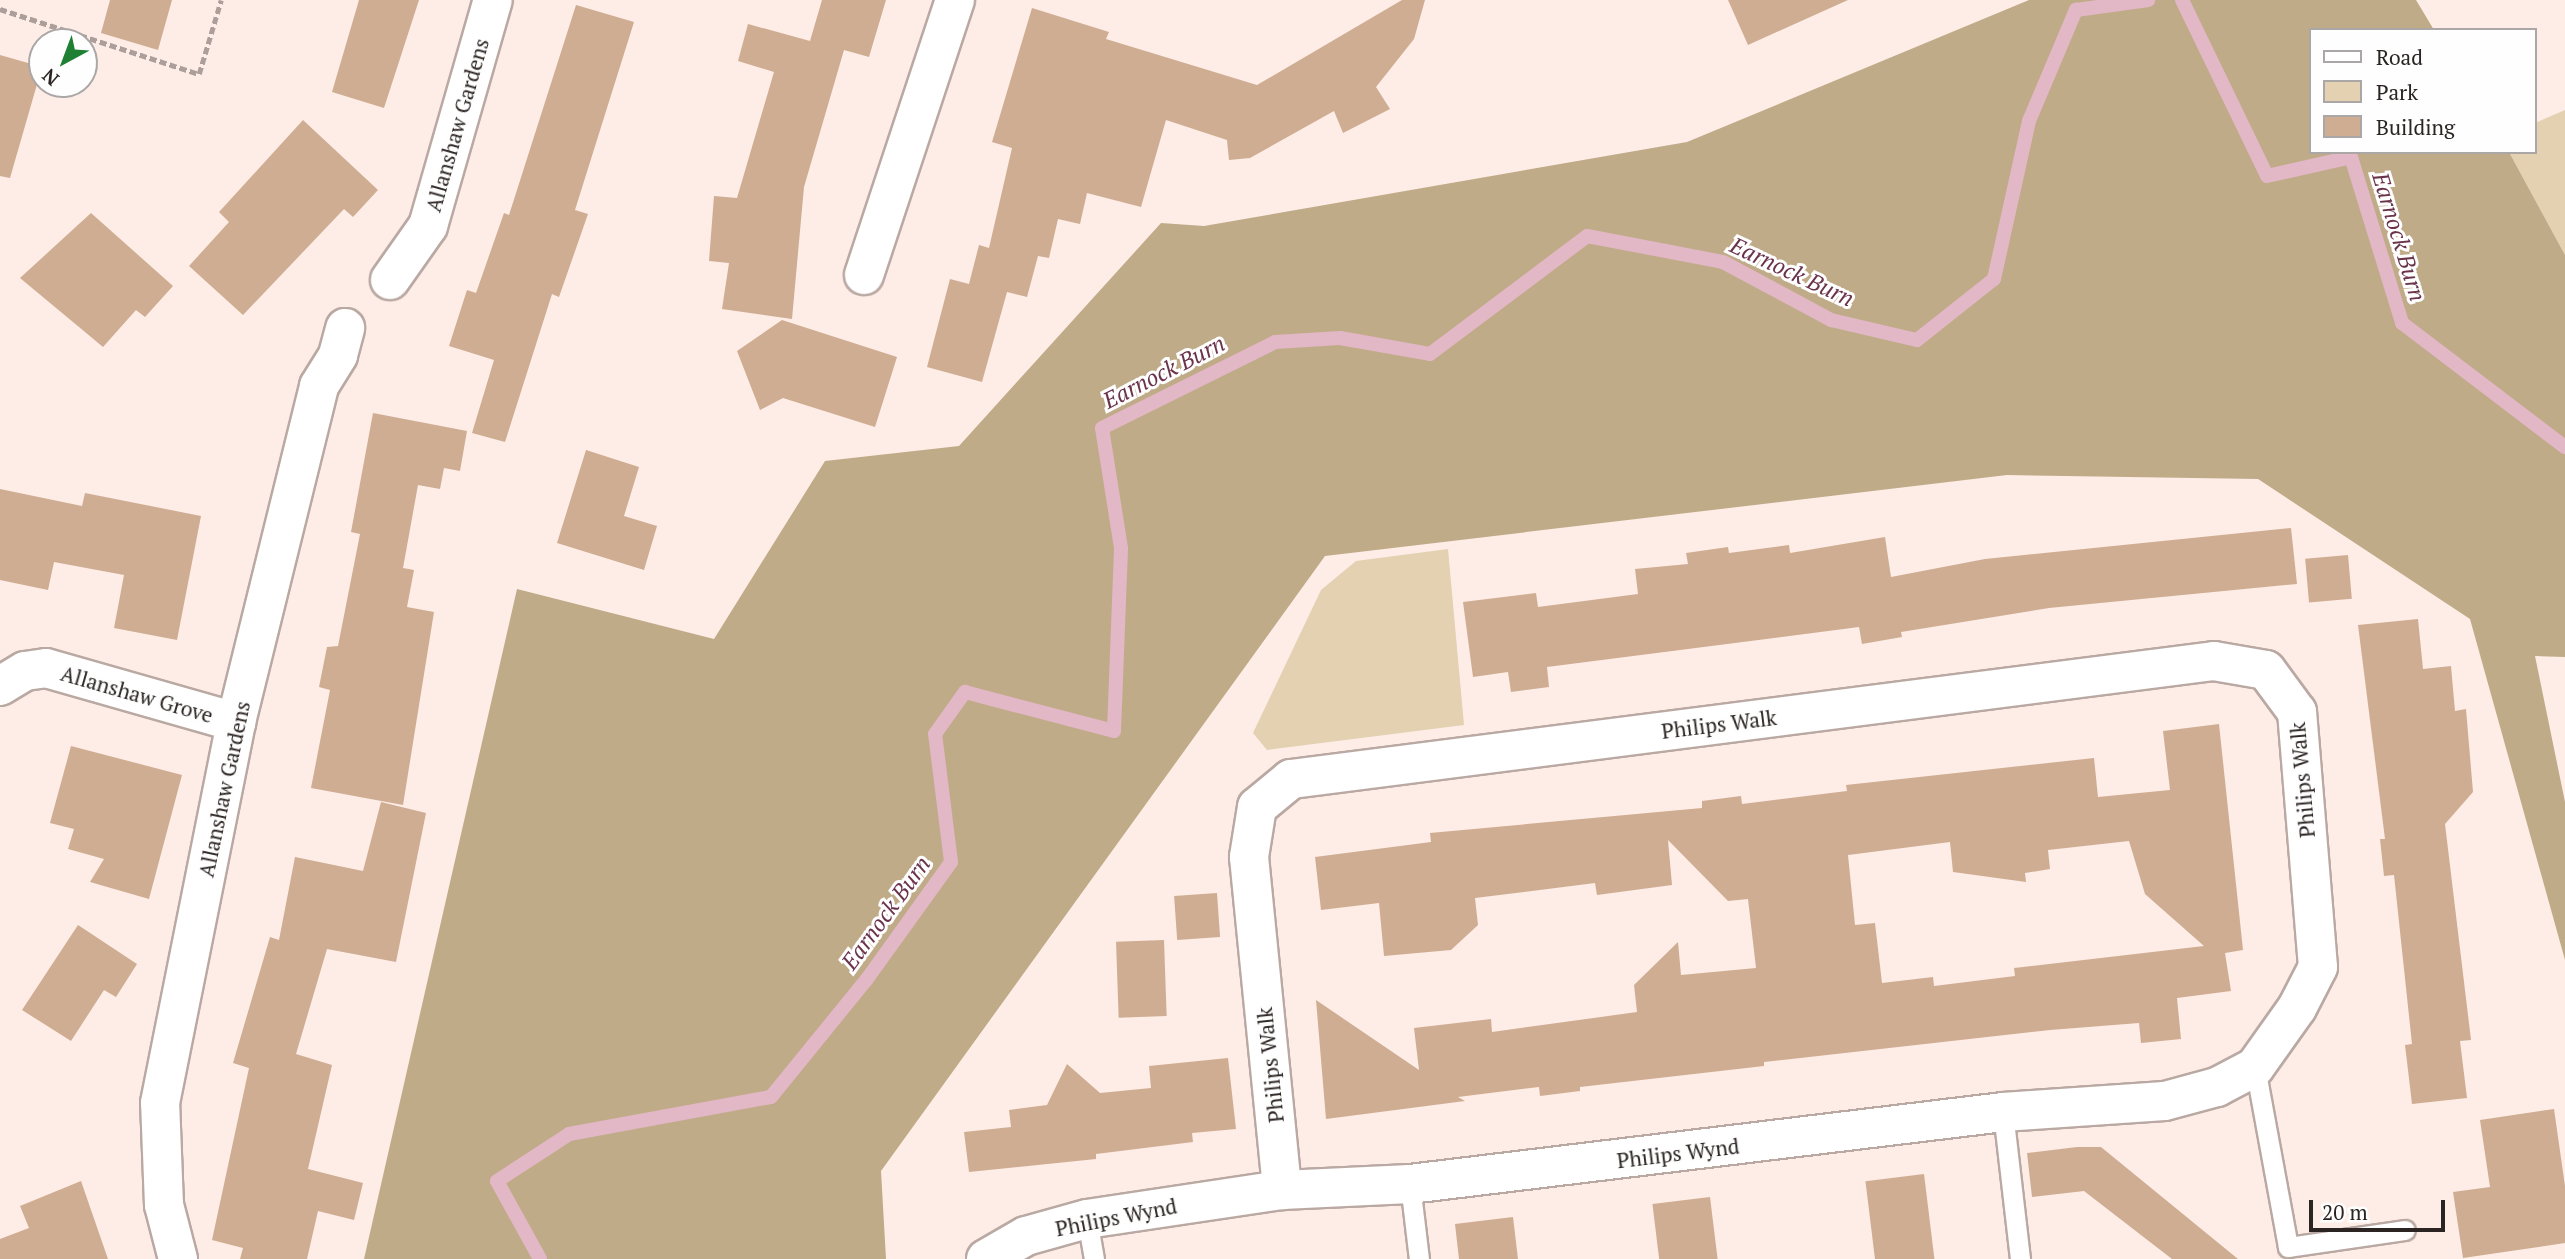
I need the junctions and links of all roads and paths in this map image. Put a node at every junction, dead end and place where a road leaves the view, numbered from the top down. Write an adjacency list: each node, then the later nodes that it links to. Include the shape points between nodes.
1 (221, 0): 4 (path, via 199,74)
2 (493, 0): 6 (street, Allanshaw Gardens, via 428,226)
3 (954, 0): 5 (street)
4 (0, 9)
5 (864, 275)
6 (390, 280)
7 (345, 328): 9 (street, Allanshaw Gardens, via 338,355 319,386)
8 (0, 686): 9 (street, Allanshaw Grove, via 25,671 46,668)
9 (236, 722): 17 (street, Allanshaw Gardens, via 160,1103 164,1205)
10 (2318, 967): 11 (street, Philips Wynd, via 2297,1008); 14 (street, Philips Walk, via 2297,712 2266,670 2214,661 1291,779 1257,807 1249,858)
11 (2255, 1068): 12 (street, Philips Wynd, via 2217,1087 2165,1101); 16 (lane, via 2288,1247)
12 (2003, 1112): 13 (street, Philips Wynd); 21 (lane)
13 (1410, 1184): 14 (street, Philips Wynd); 20 (lane)
14 (1282, 1190): 15 (street, Philips Wynd)
15 (1087, 1219): 18 (street, Philips Wynd, via 1026,1236); 19 (lane)
16 (2405, 1230)
17 (178, 1259)
18 (986, 1259)
19 (1094, 1259)
20 (1419, 1259)
21 (2020, 1259)

